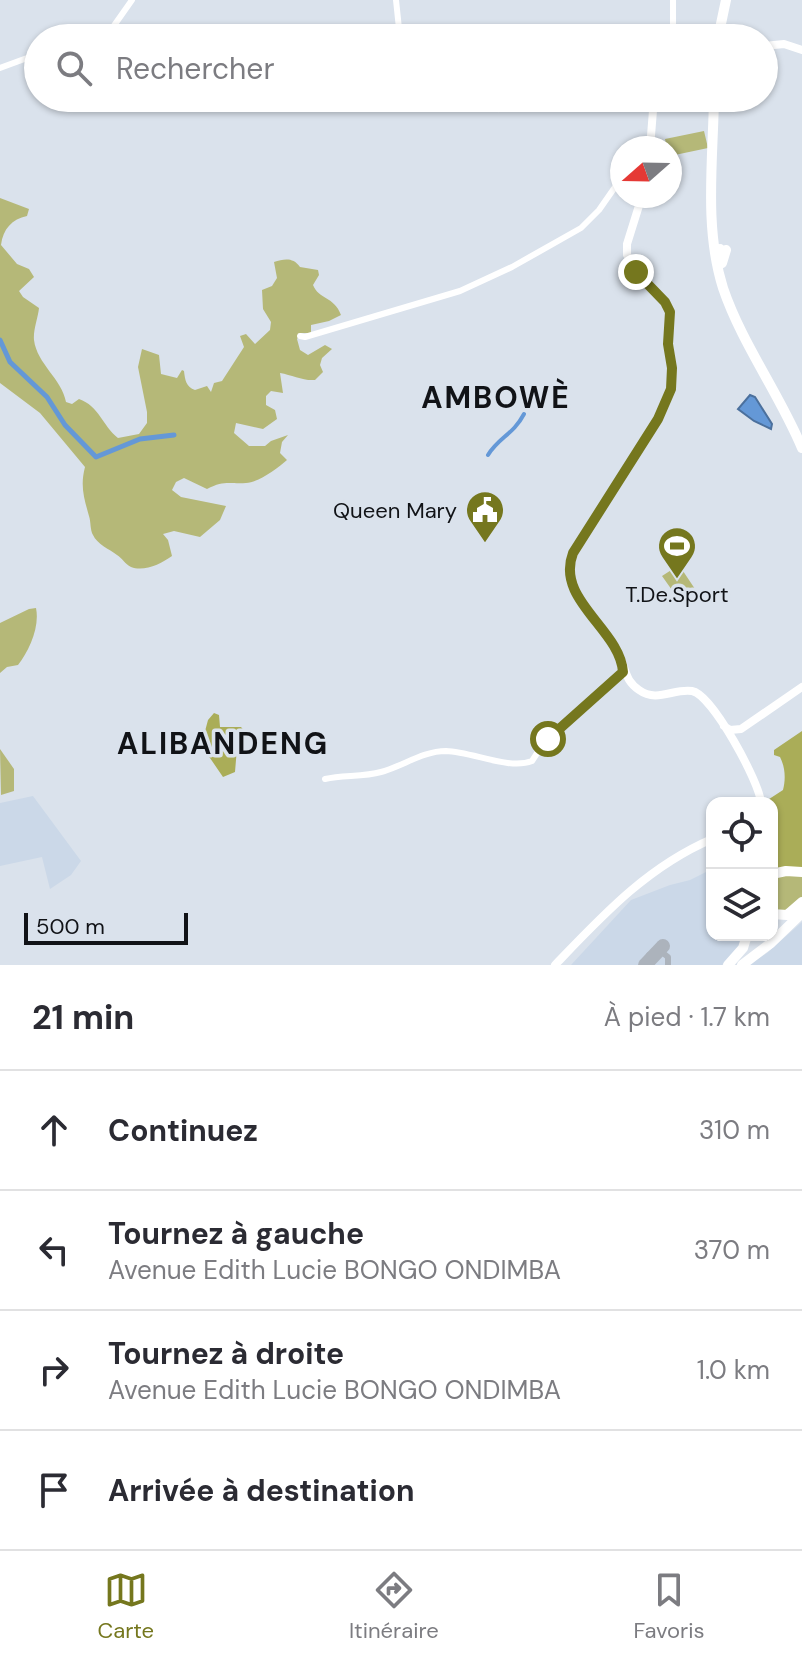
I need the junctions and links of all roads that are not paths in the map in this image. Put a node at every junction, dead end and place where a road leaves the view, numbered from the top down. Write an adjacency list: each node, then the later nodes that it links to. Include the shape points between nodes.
1 (132, 0): 5 (street)
2 (396, 0): 6 (street)
3 (673, 0): 7 (street)
4 (725, 0): 8 (highway); 9 (highway)
5 (115, 24)
6 (399, 24)
7 (673, 24)
8 (715, 24)
9 (720, 24)
10 (778, 44): 11 (main road)
11 (802, 50)
12 (24, 59): 13 (street)
13 (0, 68)
14 (653, 112): 16 (main road)
15 (716, 112): 17 (highway)
16 (651, 136)
17 (715, 151): 21 (highway, via 720,249 726,250 722,263 739,317); 22 (highway, via 713,234 724,289)
18 (610, 194): 20 (street, via 581,228 468,288)
19 (639, 208): 23 (main road, via 627,250 636,272 670,312 671,389 569,568 575,591 619,656)
20 (300, 336)
21 (802, 437)
22 (802, 448)
23 (623, 672): 25 (main road, via 650,695 698,693); 26 (street, via 527,763 438,751 378,773)
24 (802, 687): 25 (main road)
25 (733, 734): 27 (main road)
26 (325, 779)
27 (760, 797)
28 (706, 843): 39 (main road, via 637,887)
29 (778, 873): 31 (highway)
30 (778, 874): 31 (highway)
31 (802, 874)
32 (802, 904): 33 (highway, via 787,915); 35 (highway)
33 (778, 914)
34 (802, 915): 36 (highway)
35 (778, 932)
36 (778, 934)
37 (747, 941): 40 (highway)
38 (769, 941): 40 (highway)
39 (557, 965)
40 (735, 965)

